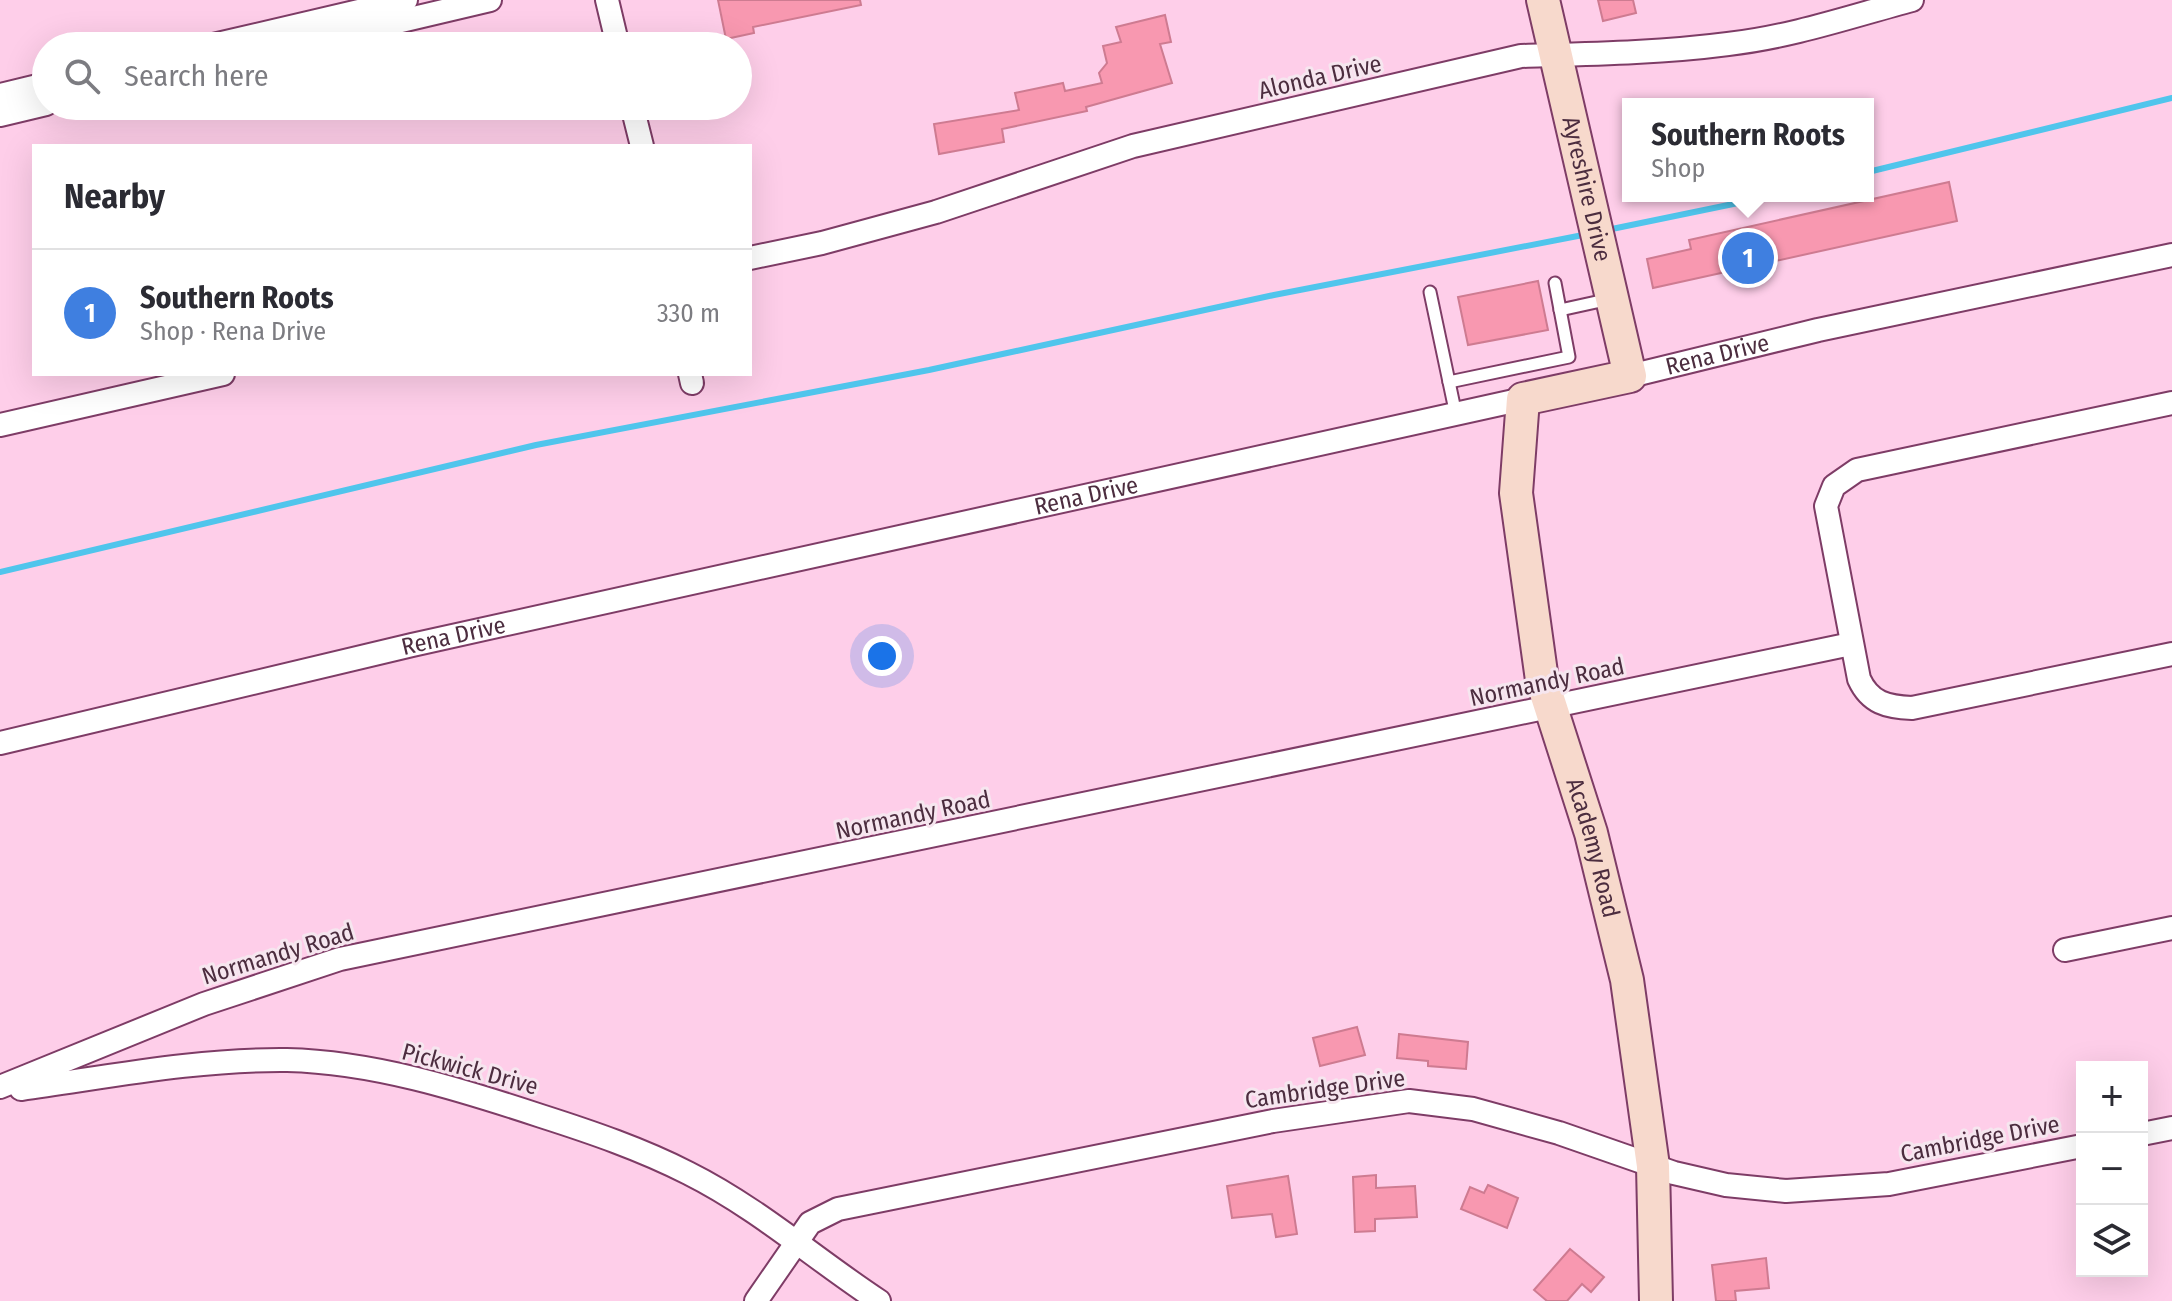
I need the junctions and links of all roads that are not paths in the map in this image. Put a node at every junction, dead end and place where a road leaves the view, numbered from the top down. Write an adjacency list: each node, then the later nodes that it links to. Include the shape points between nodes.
1 (406, 0): 6 (street)
2 (490, 0): 7 (street)
3 (607, 0): 8 (street)
4 (1543, 0): 9 (street, Ayreshire Drive)
5 (1912, 0): 9 (street, Alonda Drive, via 1729,44)
6 (269, 32)
7 (354, 32)
8 (615, 32)
9 (1557, 56): 17 (street, Alonda Drive, via 1521,56 1133,146 936,212); 20 (street, Ayreshire Drive)
10 (32, 87): 11 (street)
11 (0, 95)
12 (32, 107): 13 (street)
13 (0, 115)
14 (636, 120): 15 (street)
15 (642, 144)
16 (2172, 255): 23 (street, Rena Drive)
17 (752, 258)
18 (1555, 283): 21 (lane)
19 (1430, 292): 24 (lane)
20 (1613, 299): 21 (lane); 23 (street, Ayreshire Drive)
21 (1560, 310): 25 (lane, via 1569,357)
22 (214, 376): 28 (street)
23 (1630, 376): 25 (street, Rena Drive)
24 (1449, 382): 25 (lane); 27 (lane)
25 (1539, 382): 27 (street, Rena Drive); 31 (street, Academy Road, via 1516,493)
26 (2172, 403): 29 (street, via 1848,474 1834,486 1826,506)
27 (1456, 415): 32 (street, Rena Drive, via 443,638)
28 (0, 425)
29 (1851, 644): 30 (street, via 1866,692 1879,704 1912,708); 31 (street, Normandy Road)
30 (2172, 654)
31 (1548, 708): 35 (street, Normandy Road, via 340,959 204,1004); 39 (street, Academy Road, via 1609,899 1637,1040)
32 (0, 743)
33 (2172, 928): 34 (street)
34 (2065, 950)
35 (0, 1090): 40 (street, Pickwick Drive, via 205,1065 283,1060 352,1065 477,1095 601,1136 689,1173)
36 (2172, 1128): 37 (street)
37 (2147, 1133)
38 (2076, 1147): 39 (street, Cambridge Drive, via 1889,1184 1816,1192 1726,1185)
39 (1653, 1166): 40 (street, Cambridge Drive, via 1473,1109 1409,1101 1273,1121 838,1209 810,1223); 43 (street, Academy Road)
40 (798, 1239): 41 (street, Cambridge Drive); 42 (street, Pickwick Drive, via 823,1264)
41 (756, 1301)
42 (879, 1301)
43 (1656, 1301)

